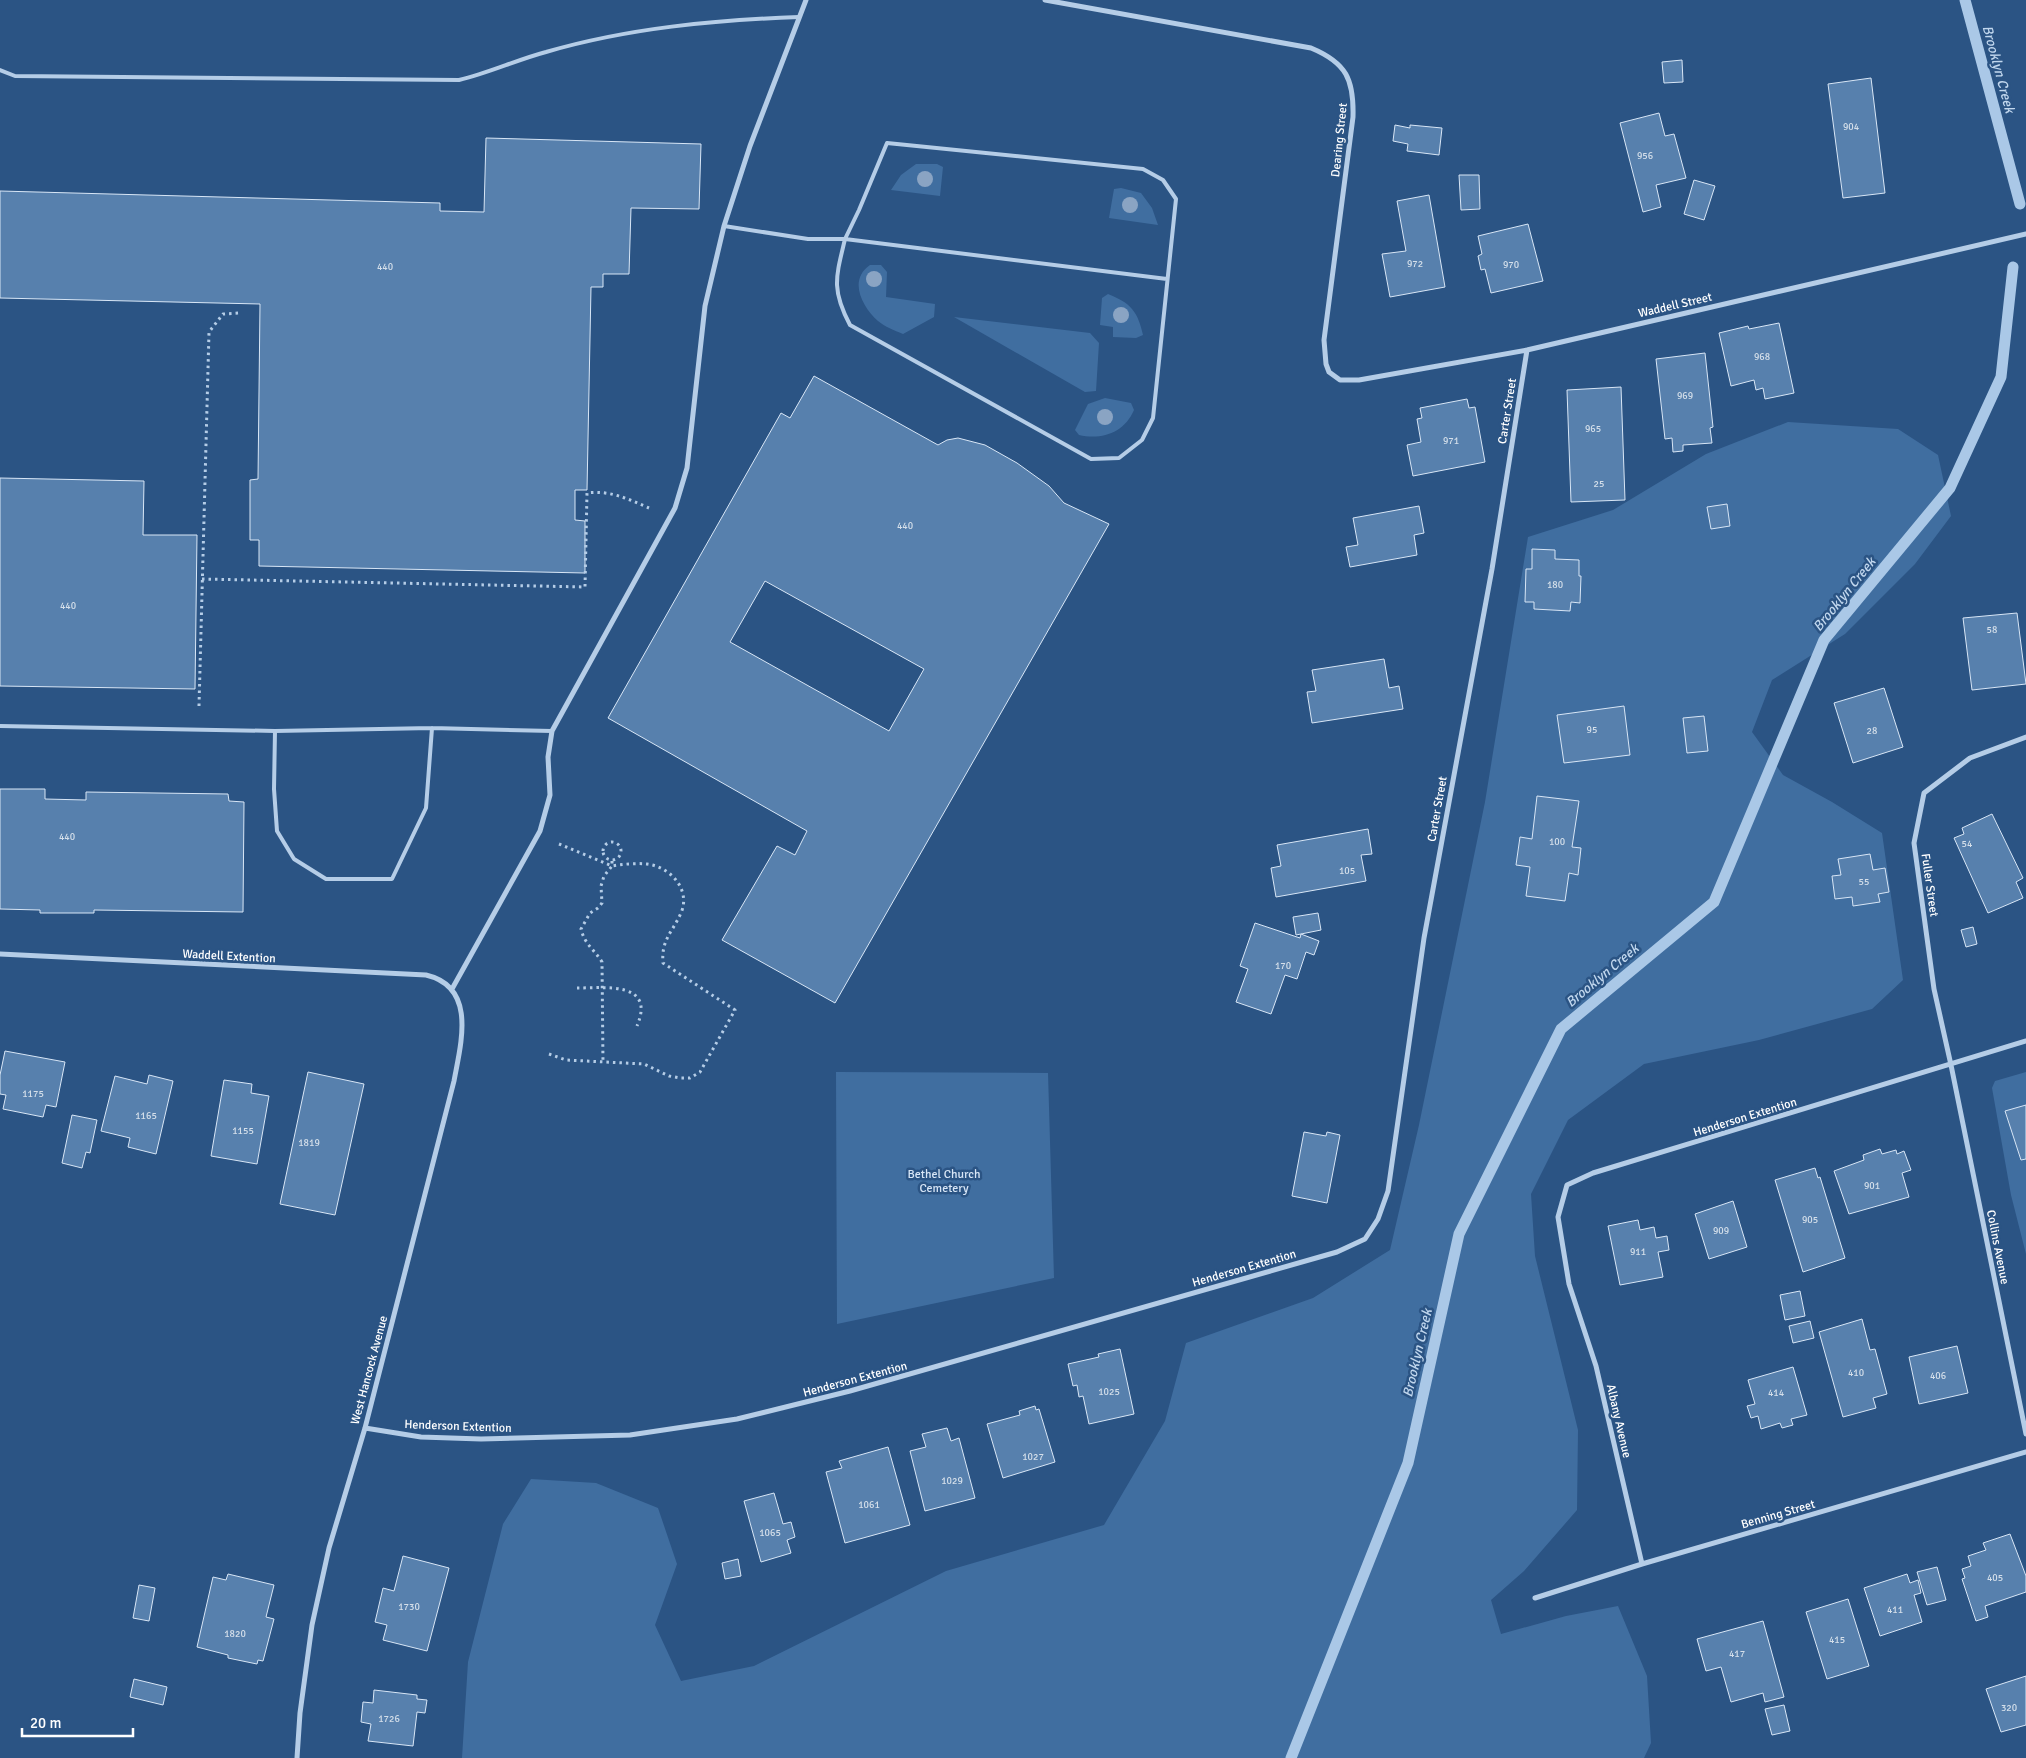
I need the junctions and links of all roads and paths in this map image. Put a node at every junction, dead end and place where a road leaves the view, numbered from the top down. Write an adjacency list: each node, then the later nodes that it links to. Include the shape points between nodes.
1 (806, 0): 3 (street)
2 (1045, 0): 11 (street, Dearing Street, via 1311,48 1338,63 1352,88 1353,101 1324,340)
3 (799, 17): 4 (lane, via 727,20 607,37 545,52 492,72 458,80 15,76); 5 (street, via 750,146)
4 (0, 70)
5 (724, 226): 7 (lane, via 808,239); 18 (street, via 705,306 687,468 675,508)
6 (2026, 234): 10 (street, Waddell Street)
7 (845, 239): 8 (lane); 8 (lane, via 887,143 1143,169 1163,180 1176,199); 8 (lane, via 836,278 840,305 850,326 1091,459 1120,458 1142,440 1153,418)
8 (1167, 279)
9 (240, 313): 13 (path, via 223,314 209,332)
10 (1527, 350): 11 (street, Waddell Street, via 1359,380 1340,380); 32 (street, Carter Street, via 1492,569 1424,938 1388,1191 1378,1219 1365,1239)
11 (1329, 372)
12 (650, 508): 13 (path, via 618,495 587,493 585,587)
13 (202, 579): 14 (path)
14 (199, 706)
15 (0, 726): 17 (lane)
16 (432, 728): 17 (lane); 17 (lane, via 426,808 392,879 326,879 294,859 277,831); 18 (lane)
17 (275, 731)
18 (552, 731): 26 (street, via 548,757 550,795 540,831)
19 (2026, 737): 31 (street, Fuller Street, via 1970,758 1924,793 1914,843 1934,989)
20 (558, 843): 22 (path)
21 (612, 860): 21 (path, via 621,852 619,846 611,842 606,844 603,852); 22 (path)
22 (612, 866): 25 (path, via 601,886 602,903 590,913 581,930 586,944 602,962); 30 (path, via 648,864 663,868 676,879 684,892 681,912 666,938 663,964 736,1010 700,1072 690,1078 668,1076 644,1064)
23 (0, 954): 26 (street, Waddell Extention, via 426,975 443,980)
24 (577, 988): 25 (path)
25 (603, 988): 27 (path, via 632,992 640,1000 641,1016); 30 (path)
26 (452, 989): 34 (street, West Hancock Avenue, via 462,1020 454,1081)
27 (637, 1026)
28 (2026, 1041): 31 (street, Henderson Extention)
29 (549, 1054): 30 (path, via 566,1060)
30 (603, 1064)
31 (1951, 1065): 33 (street, Henderson Extention, via 1593,1173 1567,1185 1558,1217); 35 (street, Collins Avenue)
32 (1337, 1252): 34 (street, Henderson Extention, via 850,1392 737,1419 630,1435 481,1439 421,1436)
33 (1569, 1284): 37 (street, Albany Avenue, via 1596,1366)
34 (365, 1428): 39 (street, West Hancock Avenue, via 329,1548 312,1625 300,1713)
35 (2026, 1434)
36 (2026, 1452): 37 (street, Benning Street)
37 (1642, 1564): 38 (street, Benning Street)
38 (1535, 1598)
39 (298, 1758)

